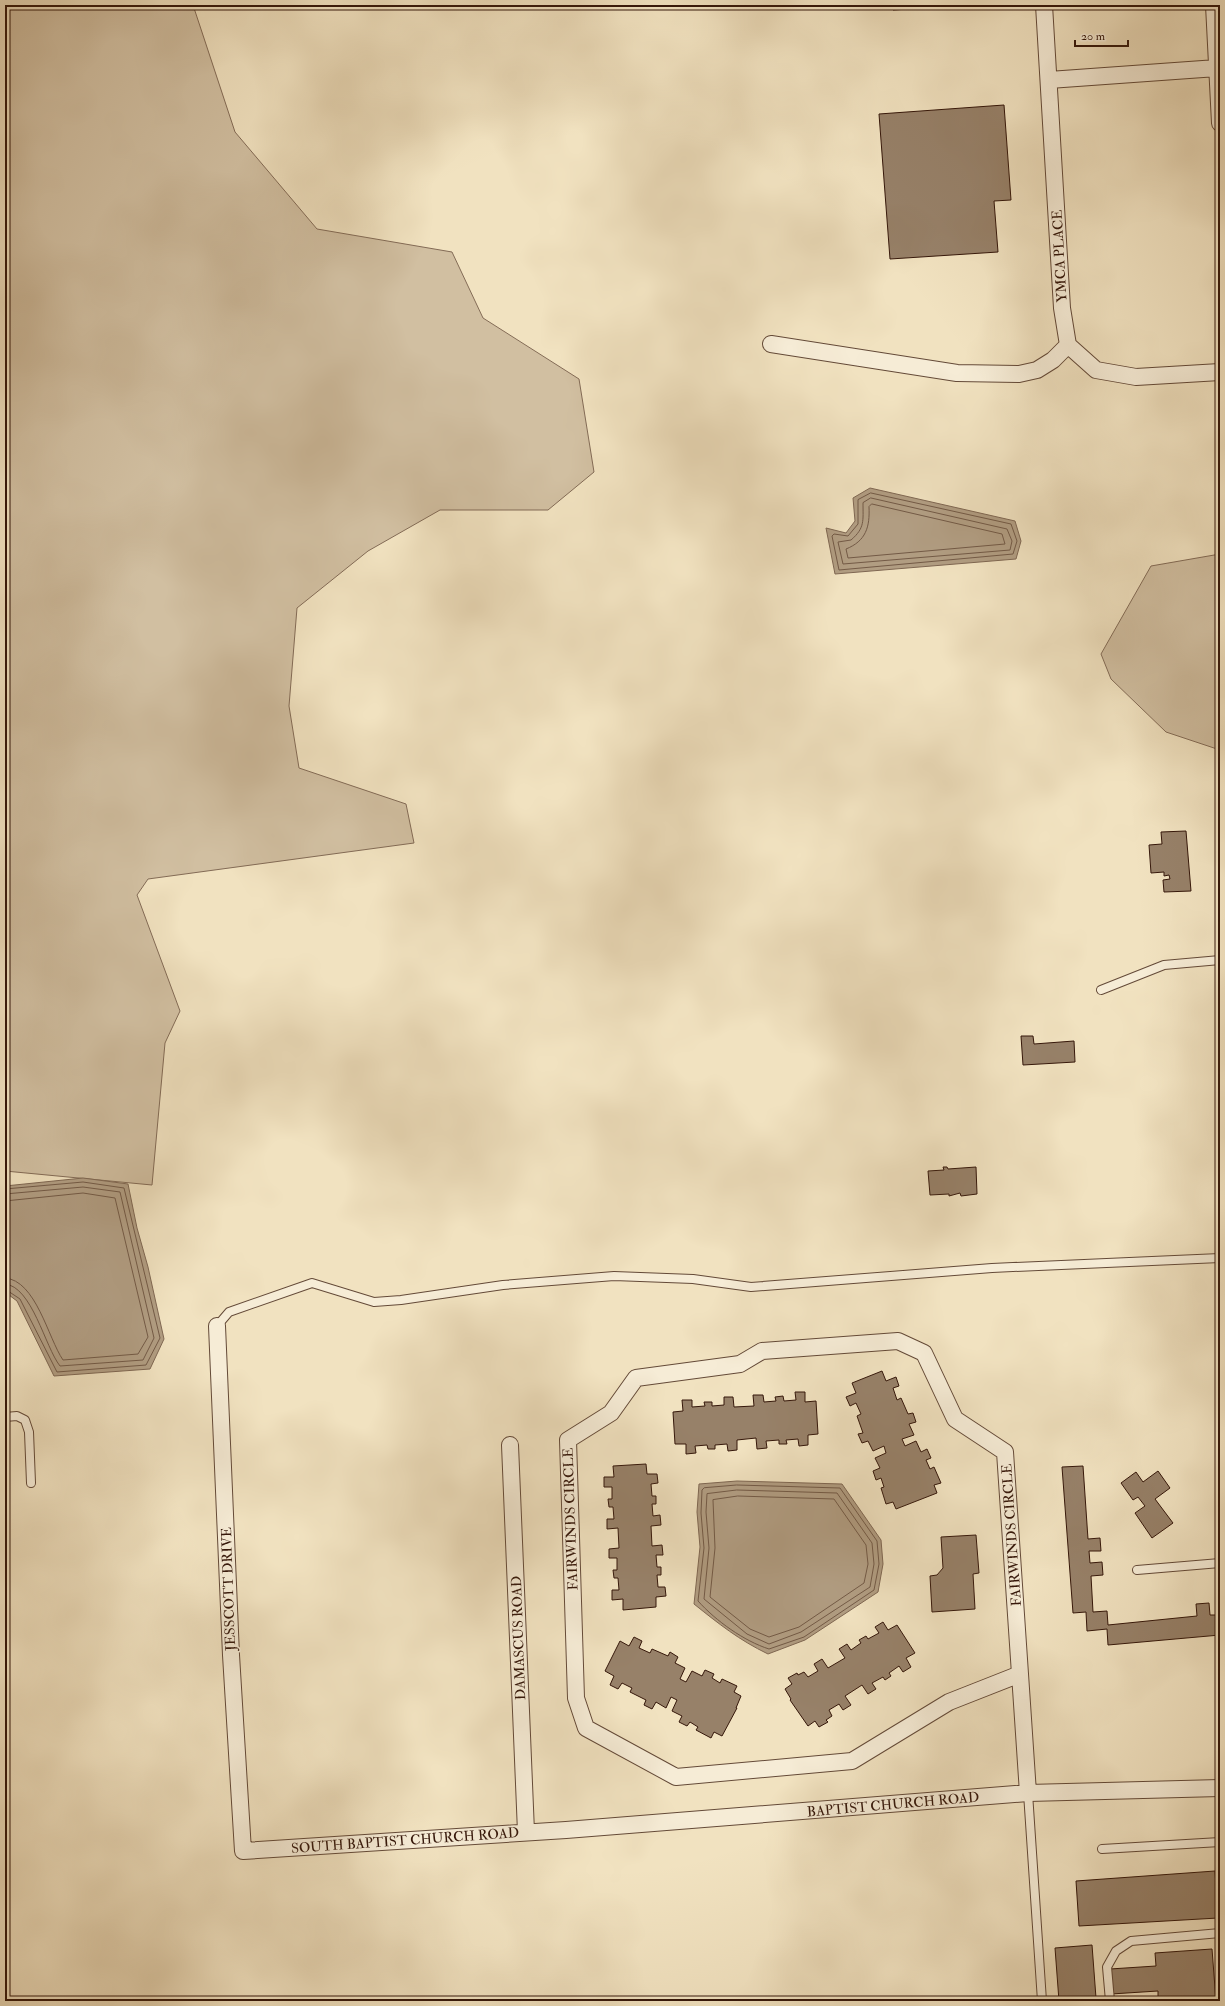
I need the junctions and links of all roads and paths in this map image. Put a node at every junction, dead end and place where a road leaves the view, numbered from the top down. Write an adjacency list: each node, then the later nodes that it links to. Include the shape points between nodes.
1 (1044, 5): 4 (street, YMCA PLACE)
2 (1214, 5): 3 (street)
3 (1217, 68): 4 (street); 5 (street)
4 (1049, 80): 7 (street, YMCA PLACE, via 1062,308)
5 (1220, 123)
6 (771, 344): 7 (street, via 957,372 1019,374 1037,370 1053,360)
7 (1068, 344): 8 (street, via 1096,370 1136,377)
8 (1220, 372)
9 (1220, 960): 10 (lane, via 1164,965)
10 (1101, 990)
11 (1220, 1258): 12 (lane, via 992,1268 751,1287 693,1279 614,1276 503,1286 374,1302 312,1284 229,1312)
12 (217, 1326): 25 (street, JESSCOTT DRIVE, via 231,1655)
13 (5, 1417): 15 (lane, via 17,1416 25,1420 29,1432)
14 (510, 1445): 22 (street, DAMASCUS ROAD)
15 (31, 1483)
16 (1220, 1563): 17 (lane)
17 (1137, 1570)
18 (1020, 1674): 18 (street, FAIRWINDS CIRCLE, via 1005,1452 955,1419 924,1353 898,1341 762,1351 740,1364 636,1378 611,1413 568,1440 576,1698 586,1728 676,1777 852,1761 949,1702); 20 (street, FAIRWINDS CIRCLE)
19 (1220, 1788): 20 (street, BAPTIST CHURCH ROAD)
20 (1028, 1793): 21 (street, BAPTIST CHURCH ROAD); 27 (lane)
21 (566, 1830): 22 (street, SOUTH BAPTIST CHURCH ROAD)
22 (526, 1832): 25 (street, SOUTH BAPTIST CHURCH ROAD)
23 (1220, 1842): 24 (lane)
24 (1102, 1849)
25 (243, 1851)
26 (1220, 1933): 28 (lane, via 1131,1941 1116,1951 1108,1967)
27 (1042, 2001)
28 (1110, 2001)

